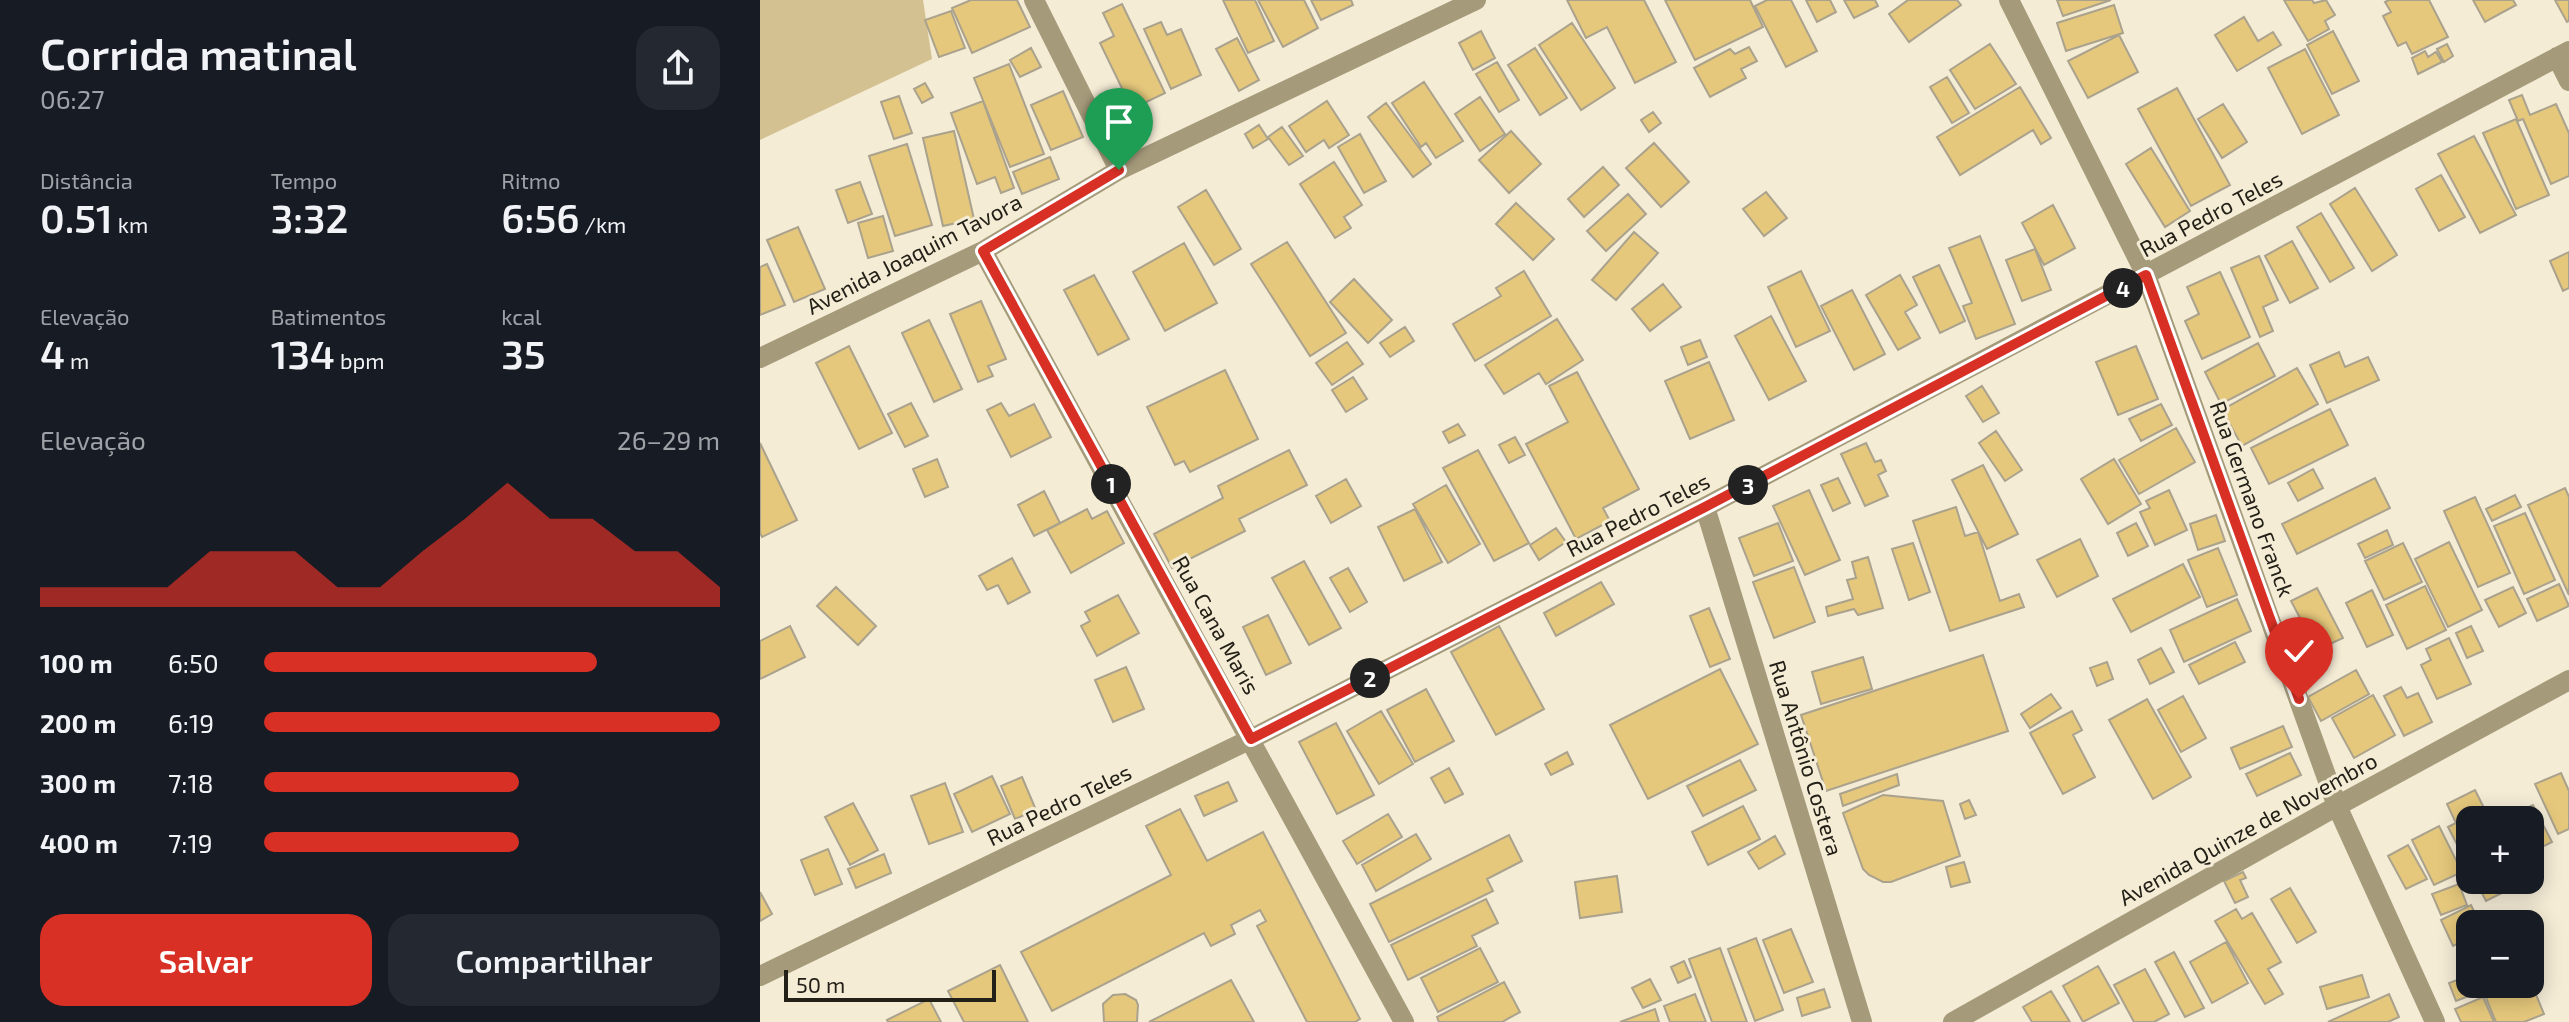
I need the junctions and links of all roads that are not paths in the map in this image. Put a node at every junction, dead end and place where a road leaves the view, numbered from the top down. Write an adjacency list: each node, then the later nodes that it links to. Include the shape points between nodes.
1 (1034, 0): 6 (street)
2 (1476, 0): 6 (street, Avenida Joaquim Tavora)
3 (2009, 0): 8 (street, Rua Germano Franck)
4 (2563, 54): 5 (street); 8 (street, Rua Pedro Teles)
5 (2569, 81)
6 (1119, 170): 7 (street, Avenida Joaquim Tavora)
7 (983, 251): 9 (street, Avenida Joaquim Tavora); 12 (street, Rua Cana Maris)
8 (2146, 275): 10 (street, Rua Pedro Teles); 13 (street, Rua Germano Franck)
9 (760, 358)
10 (1705, 507): 12 (street, Rua Pedro Teles); 16 (street, Rua Antônio Costera)
11 (2569, 680): 13 (street, Avenida Quinze de Novembro)
12 (1251, 739): 14 (street, Rua Pedro Teles); 15 (street, Rua Cana Maris)
13 (2337, 806): 17 (street, Avenida Quinze de Novembro); 18 (street, Rua Germano Franck)
14 (760, 976)
15 (1404, 1022)
16 (1862, 1022)
17 (1953, 1022)
18 (2435, 1022)

